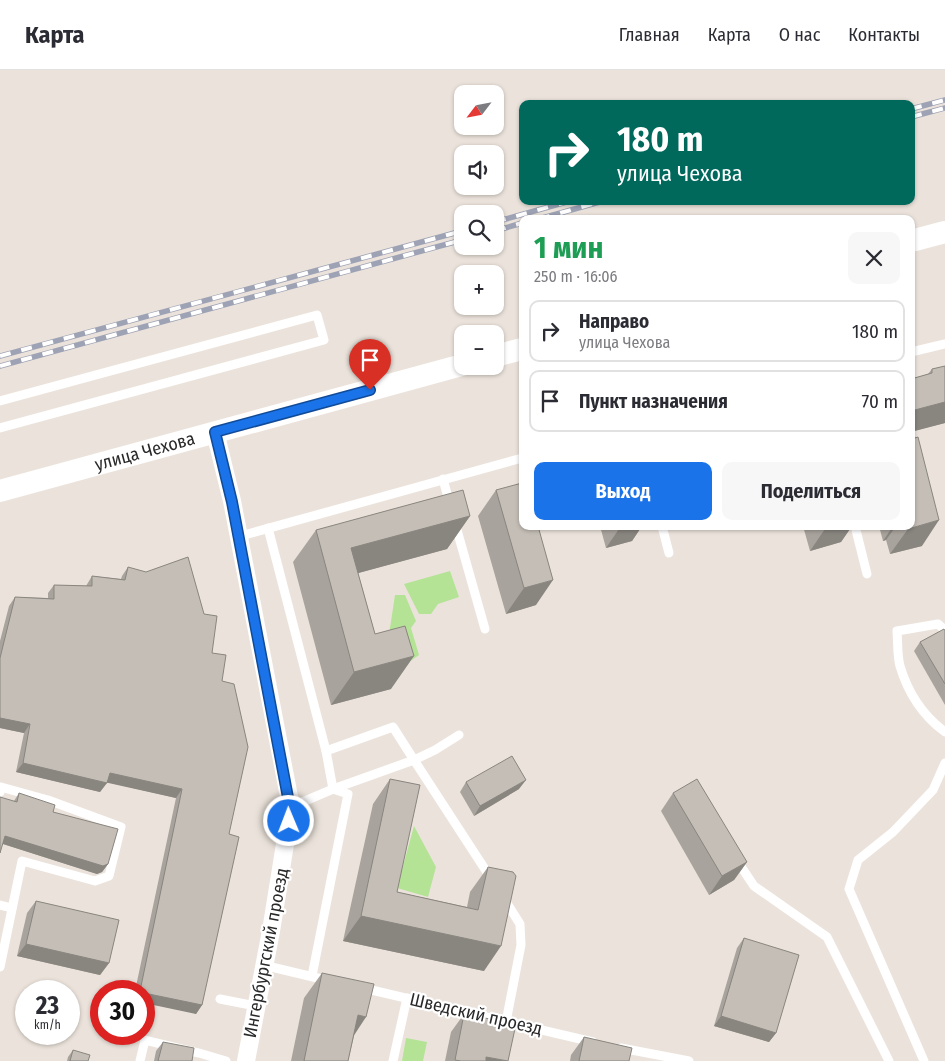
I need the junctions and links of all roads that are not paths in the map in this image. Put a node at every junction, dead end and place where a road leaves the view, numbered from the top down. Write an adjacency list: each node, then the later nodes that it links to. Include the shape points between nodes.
1 (945, 232): 2 (street)
2 (915, 241)
3 (945, 344): 5 (lane)
4 (519, 350): 6 (street)
5 (915, 351)
6 (504, 354)
7 (454, 367): 10 (street, улица Чехова)
8 (0, 401): 9 (lane, via 317,316 324,340)
9 (0, 428)
10 (215, 432): 13 (street, улица Чехова); 17 (street, Ингербургский проезд)
11 (519, 459): 12 (lane)
12 (443, 479): 14 (lane); 20 (lane)
13 (0, 491)
14 (268, 528): 17 (lane); 24 (lane)
15 (663, 530): 18 (lane)
16 (856, 530): 19 (lane)
17 (237, 537): 29 (street, Ингербургский проезд)
18 (669, 553)
19 (867, 574)
20 (485, 630)
21 (945, 630): 22 (lane, via 938,624 897,631 900,665 917,705)
22 (945, 732)
23 (459, 735): 25 (lane)
24 (326, 751): 25 (lane, via 393,727); 27 (lane)
25 (414, 760): 27 (lane); 39 (lane, via 520,924 521,945)
26 (945, 763): 47 (lane, via 933,790 894,832 858,860 850,890)
27 (333, 789): 29 (lane); 35 (lane, via 348,794)
28 (0, 792): 32 (lane, via 1,787 48,800 121,827 109,876 94,881 22,861)
29 (290, 808): 33 (street, Ингербургский проезд)
30 (732, 852): 46 (lane, via 754,886 827,937)
31 (0, 905): 32 (lane)
32 (12, 908): 34 (lane)
33 (263, 965): 35 (lane, Шведский проезд); 38 (street, Ингербургский проезд)
34 (0, 967)
35 (312, 976): 36 (lane, Шведский проезд)
36 (407, 998): 39 (lane, Шведский проезд); 44 (lane)
37 (220, 999): 38 (lane)
38 (256, 1006): 43 (street, Ингербургский проезд)
39 (506, 1022): 45 (lane, Шведский проезд)
40 (199, 1057): 41 (lane, via 145,1040); 42 (lane)
41 (140, 1061)
42 (226, 1061)
43 (246, 1061)
44 (393, 1061)
45 (689, 1061)
46 (889, 1061)
47 (924, 1061)

